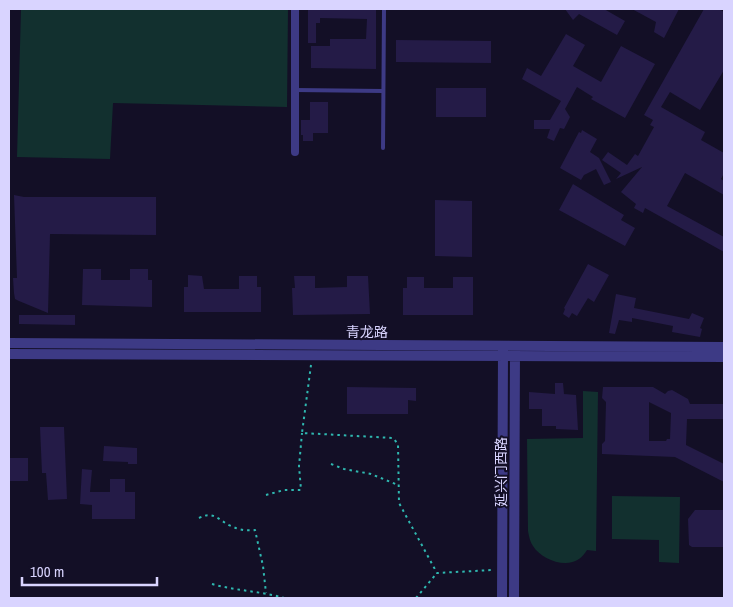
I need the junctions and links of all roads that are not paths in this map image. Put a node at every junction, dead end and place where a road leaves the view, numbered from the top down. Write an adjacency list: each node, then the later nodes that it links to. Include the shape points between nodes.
1 (295, 9): 3 (street)
2 (384, 9): 4 (lane)
3 (295, 90): 4 (lane); 6 (street)
4 (384, 91): 5 (lane)
5 (383, 148)
6 (295, 152)
7 (9, 343): 9 (street, 青龙路)
8 (724, 347): 10 (street, 青龙路)
9 (503, 351): 10 (street, 青龙路); 11 (street, 青龙路, via 311,355); 13 (street, 延兴门西路)
10 (515, 351): 12 (street, 青龙路); 14 (street, 延兴门西路)
11 (9, 354)
12 (724, 357)
13 (502, 598)
14 (514, 598)

